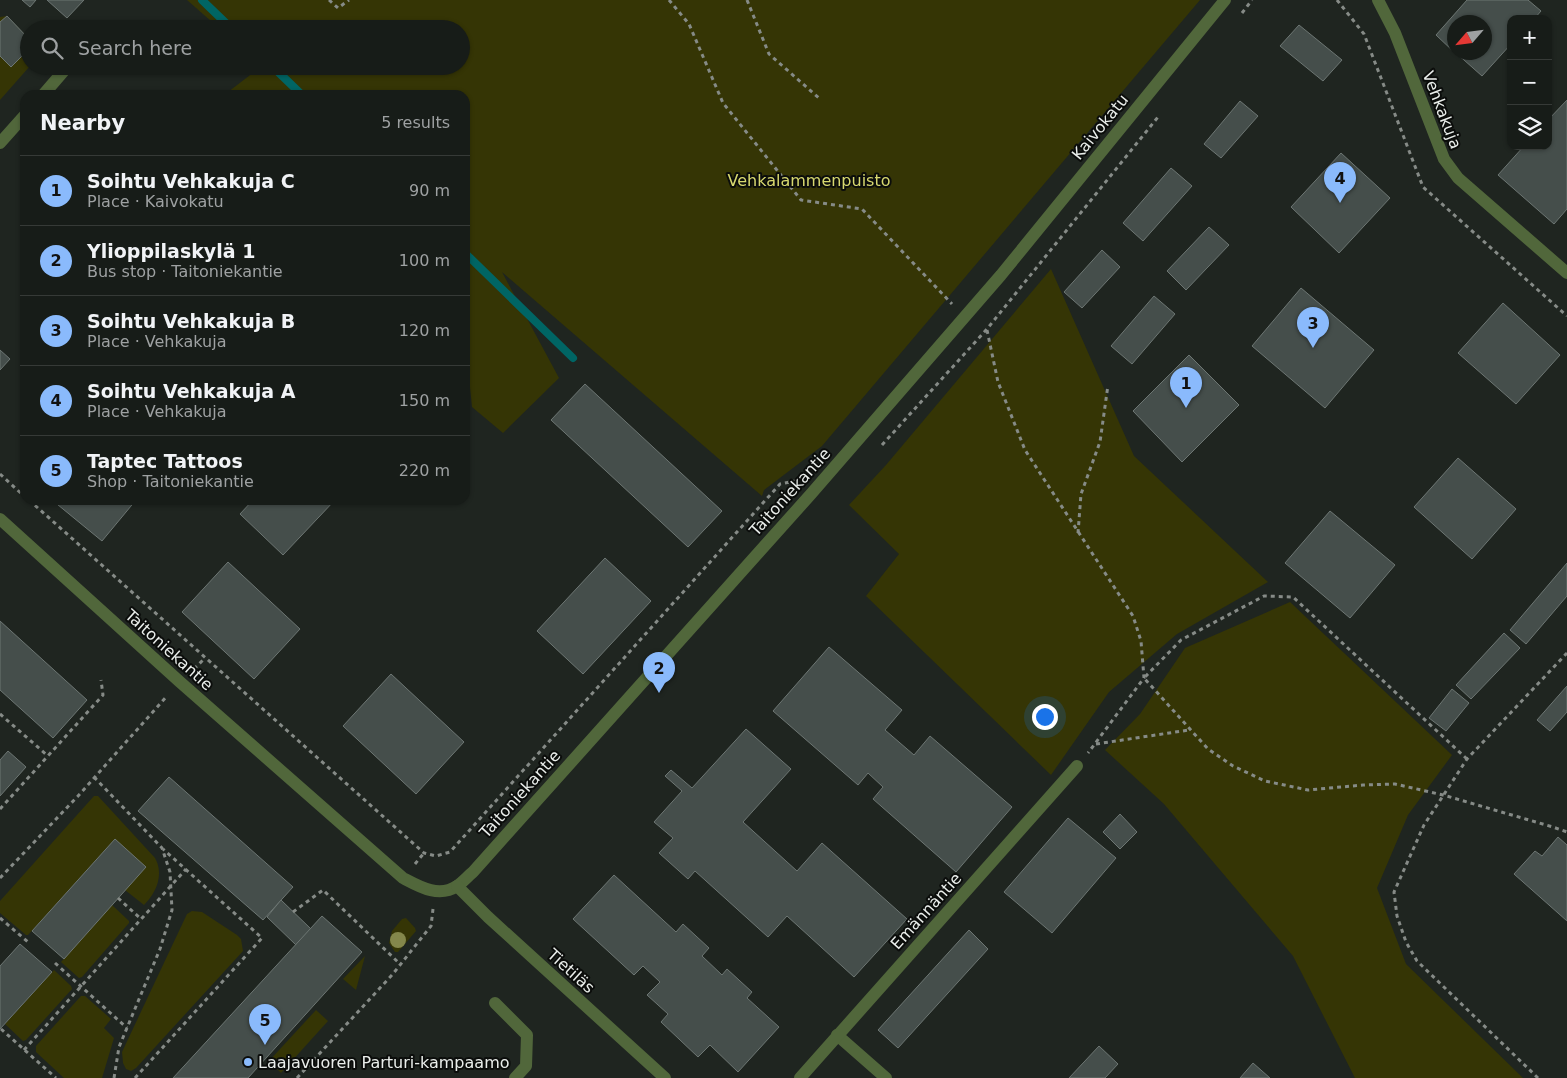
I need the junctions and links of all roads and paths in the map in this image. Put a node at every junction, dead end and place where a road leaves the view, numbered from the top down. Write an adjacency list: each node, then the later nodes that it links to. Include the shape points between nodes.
1 (329, 0): 2 (path, via 338,8)
2 (349, 0)
3 (669, 0): 18 (path, via 689,24 723,103 801,200 862,209)
4 (747, 0): 11 (path, via 769,54)
5 (1225, 0): 16 (street, Kaivokatu)
6 (1252, 0): 8 (path)
7 (1378, 0): 15 (street, Vehkakuja, via 1395,33 1444,159 1458,178)
8 (1240, 15)
9 (60, 75): 10 (street)
10 (47, 90)
11 (820, 99)
12 (1159, 115): 17 (path)
13 (20, 121): 14 (street)
14 (0, 143)
15 (1567, 274)
16 (1001, 275): 18 (street, Taitoniekantie)
17 (1017, 292)
18 (965, 317): 20 (path); 24 (street, Taitoniekantie)
19 (987, 330): 27 (path, via 998,382 1025,450)
20 (981, 335)
21 (1108, 385): 27 (path, via 1100,442 1081,494)
22 (0, 474): 23 (path)
23 (20, 492)
24 (810, 494): 25 (path, via 795,481 780,484 450,852 436,856 424,853); 46 (street, Taitoniekantie, via 473,872)
25 (35, 505)
26 (0, 519): 47 (street, Taitoniekantie, via 403,878)
27 (1078, 533): 29 (path, via 1133,616 1141,641)
28 (1567, 653): 36 (path)
29 (1144, 678): 33 (path); 34 (path); 36 (path, via 1180,640 1264,596 1294,597)
30 (101, 680): 35 (path, via 103,695)
31 (167, 696): 38 (path)
32 (0, 714): 35 (path)
33 (1189, 730): 34 (path); 39 (path, via 1208,749 1233,766 1264,781 1308,790 1394,784)
34 (1096, 744): 37 (path)
35 (48, 756): 40 (path)
36 (1467, 760): 39 (path)
37 (1077, 766): 59 (street, Emännäntie)
38 (94, 777): 42 (path); 44 (path)
39 (1443, 795): 41 (path); 69 (path, via 1424,825 1394,892 1397,916 1417,961)
40 (0, 809)
41 (1567, 832)
42 (162, 848): 43 (path); 45 (path)
43 (186, 869): 45 (path); 63 (path, via 262,938)
44 (0, 878)
45 (171, 886): 51 (path); 58 (path, via 172,910)
46 (457, 886): 47 (street, Taitoniekantie); 66 (street, Tietiläs)
47 (436, 892): 54 (path, via 431,926)
48 (118, 898): 51 (path)
49 (294, 912): 54 (path, via 323,890)
50 (0, 918): 52 (path)
51 (141, 919): 55 (path)
52 (28, 942)
53 (55, 963): 55 (path)
54 (400, 964): 64 (path)
55 (81, 986): 58 (path); 60 (path)
56 (495, 1003): 65 (street, via 527,1035 526,1066)
57 (1, 1028): 60 (path)
58 (127, 1028): 62 (path, via 119,1047)
59 (837, 1035): 67 (street, Emännäntie); 68 (street)
60 (24, 1050): 61 (path)
61 (56, 1078)
62 (114, 1078)
63 (135, 1078)
64 (297, 1078)
65 (515, 1078)
66 (665, 1078)
67 (800, 1078)
68 (886, 1078)
69 (1538, 1078)

